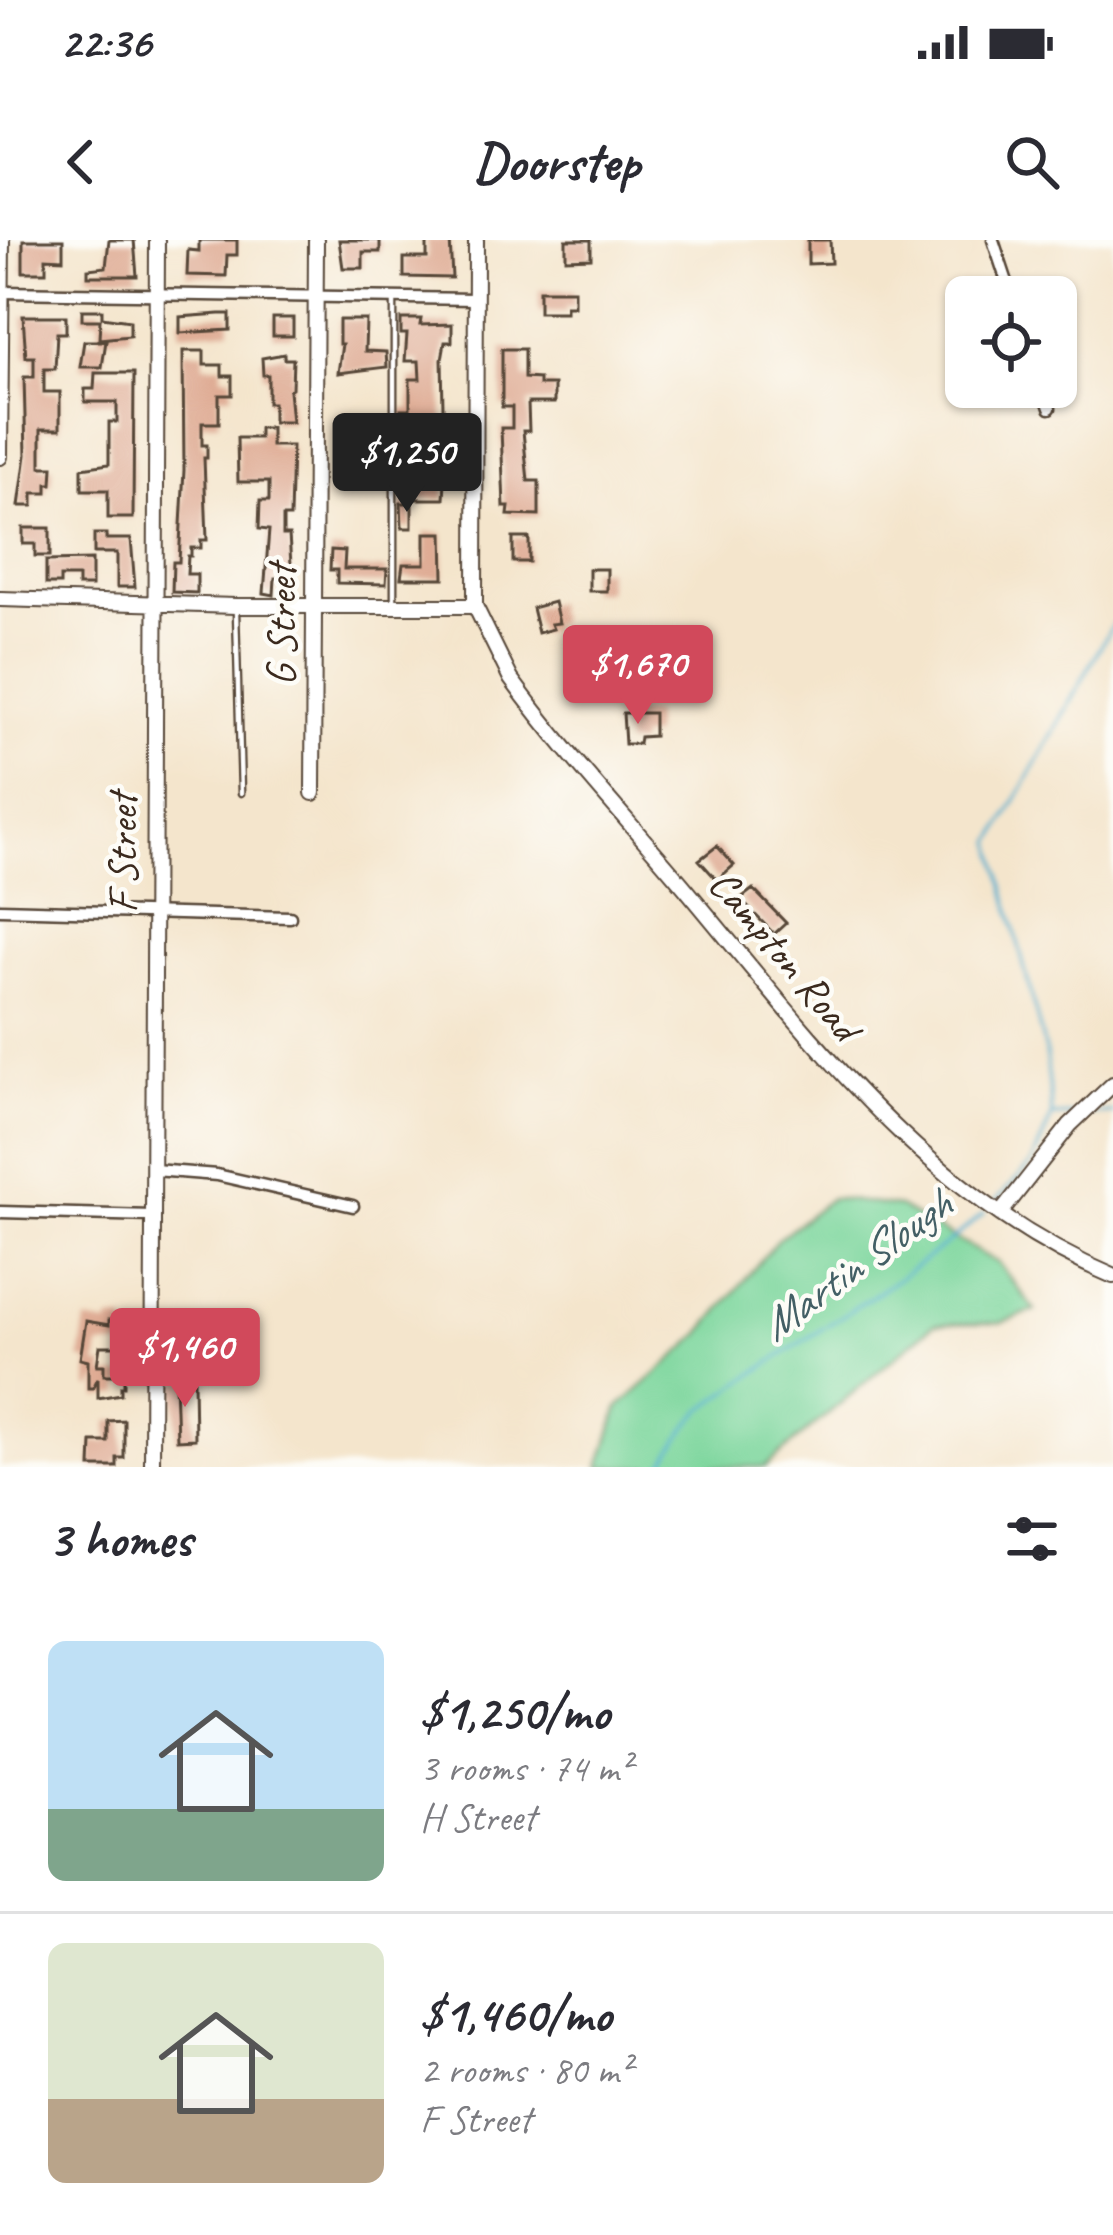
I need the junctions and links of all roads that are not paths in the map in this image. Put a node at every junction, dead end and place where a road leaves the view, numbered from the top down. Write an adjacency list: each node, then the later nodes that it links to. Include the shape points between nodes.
1 (2, 240): 7 (main road)
2 (157, 240): 8 (main road, F Street)
3 (316, 240): 9 (main road, G Street)
4 (476, 240): 11 (main road)
5 (993, 240): 6 (street)
6 (1005, 276)
7 (1, 292): 8 (street); 12 (main road)
8 (156, 295): 9 (street); 14 (main road, F Street)
9 (316, 296): 10 (street); 17 (main road, G Street)
10 (394, 298): 11 (street); 18 (lane)
11 (475, 299): 16 (main road)
12 (0, 457)
13 (0, 599): 14 (main road)
14 (156, 603): 15 (main road); 22 (main road, F Street)
15 (236, 606): 17 (main road); 19 (lane)
16 (475, 606): 18 (main road); 28 (main road, Campton Road, via 519,690 832,1063 900,1135)
17 (314, 607): 18 (main road); 20 (main road, G Street)
18 (394, 608)
19 (241, 793)
20 (313, 793)
21 (0, 909): 22 (street)
22 (155, 914): 23 (street); 25 (main road, F Street)
23 (290, 916)
24 (1113, 1084): 28 (main road)
25 (154, 1170): 26 (street, via 217,1175); 29 (main road, F Street)
26 (353, 1206)
27 (0, 1212): 29 (street)
28 (1000, 1214): 30 (main road, Campton Road)
29 (153, 1216): 31 (main road, F Street)
30 (1113, 1276)
31 (152, 1467)

